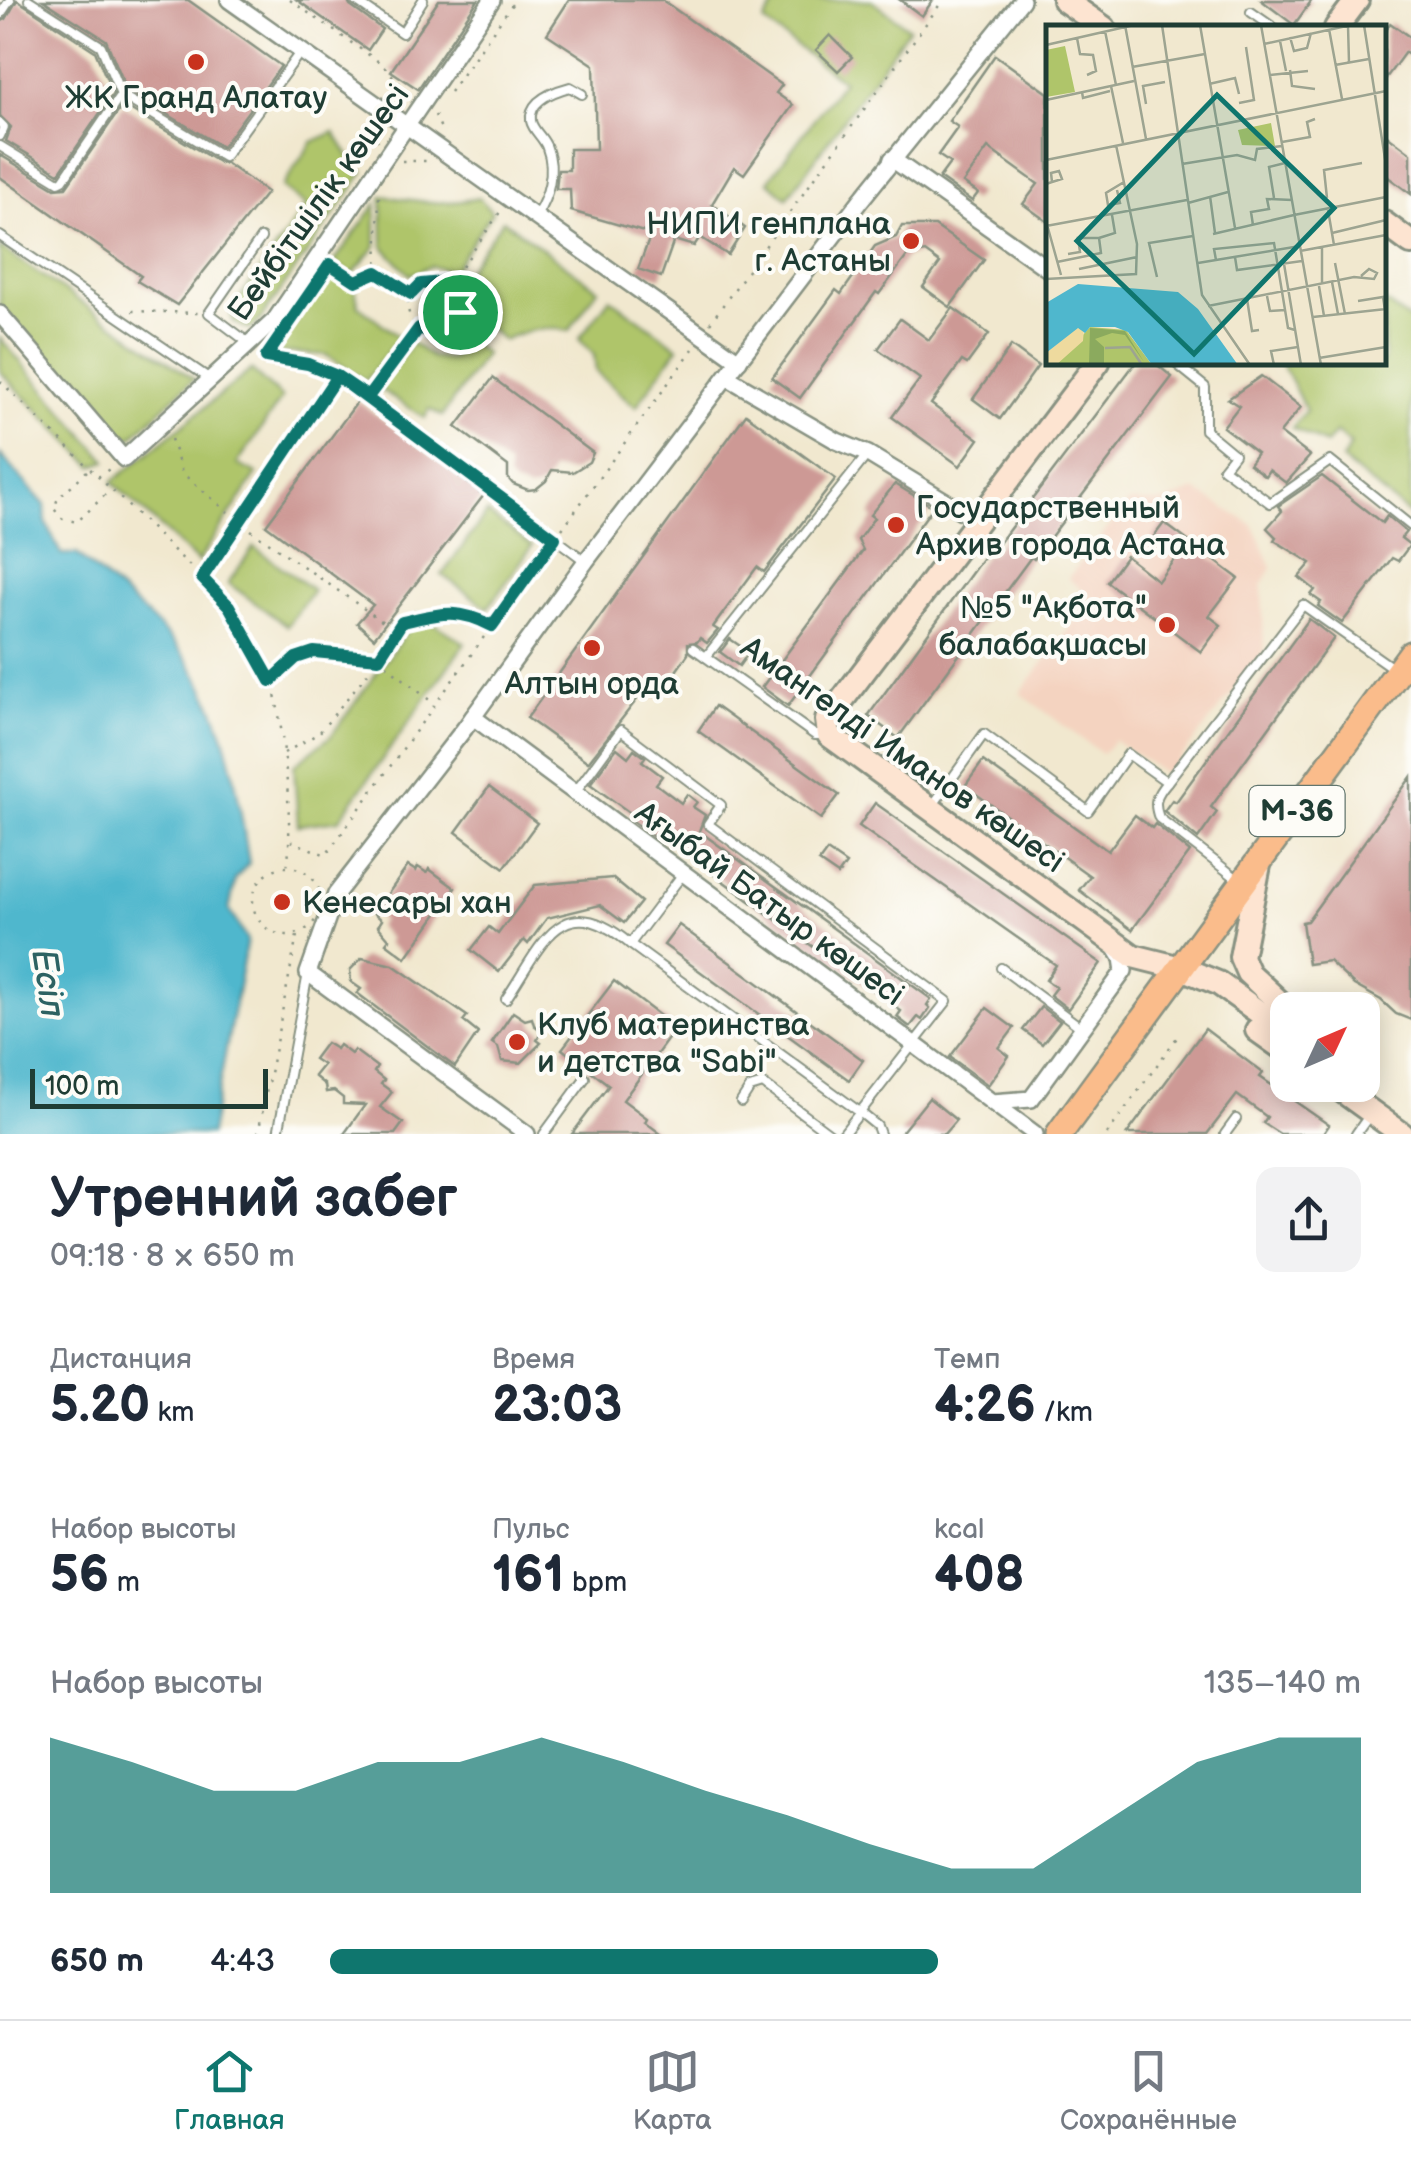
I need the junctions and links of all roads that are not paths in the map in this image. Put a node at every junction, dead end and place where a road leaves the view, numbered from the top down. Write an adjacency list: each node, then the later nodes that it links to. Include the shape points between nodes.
1 (10, 0): 11 (lane)
2 (29, 0): 16 (lane, via 100,46)
3 (229, 0): 15 (street)
4 (354, 0): 5 (lane, via 402,33)
5 (423, 0)
6 (492, 0): 19 (street, Бейбітшілік көшесі)
7 (1022, 0): 22 (street)
8 (1064, 0): 12 (street)
9 (1357, 0): 14 (street)
10 (1251, 12): 13 (lane)
11 (0, 15)
12 (1100, 25)
13 (1270, 25)
14 (1338, 25)
15 (301, 51): 16 (lane, via 224,157); 19 (street)
16 (121, 94): 21 (lane, via 59,182)
17 (582, 94): 23 (lane, via 570,87 548,93 532,112 531,123 548,149 550,180)
18 (0, 123): 20 (lane)
19 (408, 124): 23 (street); 30 (street, Бейбітшілік көшесі, via 275,320)
20 (0, 136)
21 (0, 146)
22 (892, 159): 28 (street); 31 (street)
23 (536, 216): 31 (street)
24 (1386, 224): 27 (street)
25 (0, 236): 35 (lane)
26 (261, 238): 30 (lane, via 209,313)
27 (1411, 243)
28 (1046, 268)
29 (0, 314): 35 (street, Бейбітшілік көшесі, via 124,458)
30 (250, 344): 35 (street, Бейбітшілік көшесі)
31 (740, 361): 34 (street)
32 (1096, 365): 37 (street)
33 (1177, 365): 38 (lane, via 1204,388 1204,430 1234,454 1223,468 1270,503 1330,461)
34 (727, 377): 36 (street); 39 (street)
35 (210, 379)
36 (868, 454): 37 (street); 42 (lane)
37 (978, 521): 45 (street, via 827,720)
38 (1411, 526)
39 (586, 562): 40 (lane, via 337,376); 44 (street)
40 (202, 578)
41 (693, 648): 42 (lane, Амангелді Иманов көшесі)
42 (706, 657): 45 (lane, Амангелді Иманов көшесі, via 814,736)
43 (1404, 662): 46 (lane, via 1303,604); 49 (main road, M-36)
44 (473, 717): 47 (street, Ағыбай Батыр көшесі); 55 (street, via 336,894)
45 (829, 735): 48 (street, Амангелді Иманов көшесі)
46 (1167, 782): 48 (lane, via 1128,754 1088,811 984,734); 49 (lane, via 1156,795 1159,818)
47 (575, 793): 50 (street, Ағыбай Батыр көшесі); 61 (lane, via 621,730 722,805 708,824 947,1001)
48 (930, 808): 51 (street, Амангелді Иманов көшесі)
49 (1251, 874): 54 (main road, M-36); 56 (street, via 1241,958)
50 (682, 875): 52 (lane); 61 (street, Ағыбай Батыр көшесі)
51 (1102, 933): 54 (street, Амангелді Иманов көшесі, via 1133,956); 59 (street, via 1124,970)
52 (630, 944): 57 (lane, via 596,921 574,919 553,929); 68 (lane)
53 (1001, 968): 59 (lane)
54 (1181, 968): 58 (street, Амангелді Иманов көшесі, via 1218,983); 60 (street, Амангелді Иманов көшесі); 78 (main road)
55 (308, 973): 71 (lane); 72 (street)
56 (1270, 993)
57 (506, 999)
58 (1270, 1020)
59 (1083, 1029): 65 (street, via 1032,1100)
60 (1270, 1039)
61 (916, 1043): 65 (street, Ағыбай Батыр көшесі); 68 (lane)
62 (585, 1078): 73 (lane)
63 (1380, 1100): 70 (street)
64 (741, 1102): 74 (lane, via 750,1088 763,1084)
65 (992, 1102): 77 (street, Ағыбай Батыр көшесі)
66 (1358, 1102): 67 (street)
67 (1372, 1112): 80 (lane); 81 (street)
68 (861, 1113): 75 (lane); 76 (lane)
69 (1236, 1119): 79 (lane)
70 (1411, 1122)
71 (278, 1134)
72 (526, 1134)
73 (544, 1134)
74 (830, 1134)
75 (842, 1134)
76 (880, 1134)
77 (1035, 1134)
78 (1059, 1134)
79 (1225, 1134)
80 (1356, 1134)
81 (1402, 1134)

